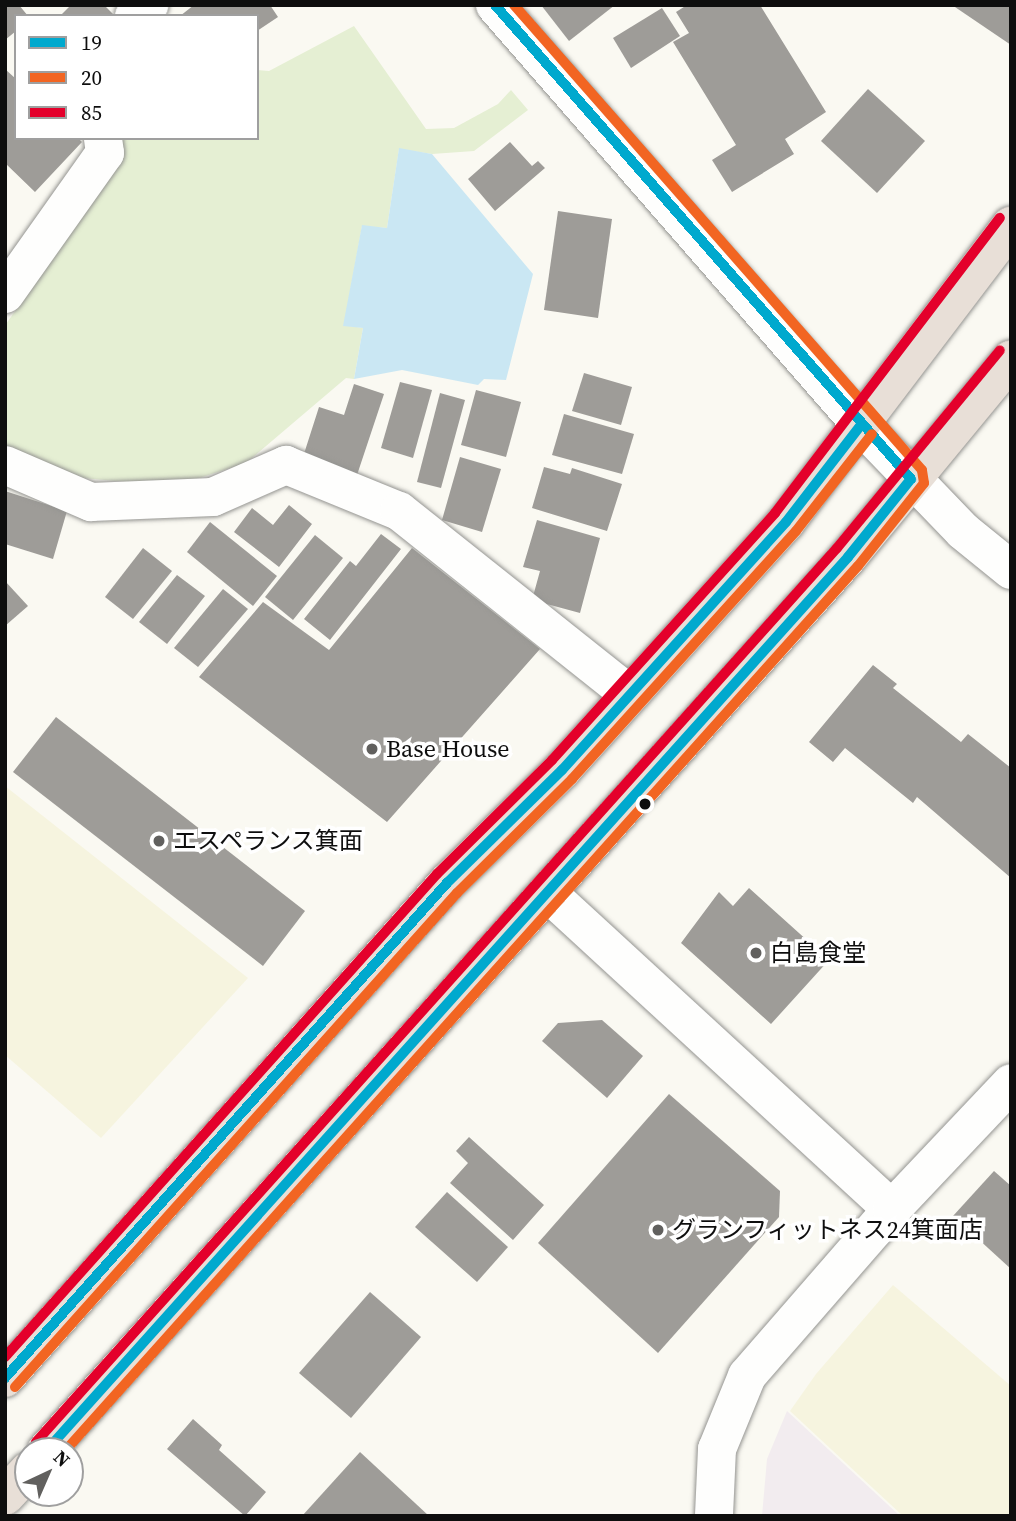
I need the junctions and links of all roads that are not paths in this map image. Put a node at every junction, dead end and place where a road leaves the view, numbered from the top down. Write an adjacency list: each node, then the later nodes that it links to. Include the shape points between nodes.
1 (495, 5): 6 (street)
2 (103, 140): 4 (street, via 105,153)
3 (1011, 226): 6 (highway)
4 (5, 294)
5 (1011, 359): 8 (highway)
6 (861, 425): 8 (street); 10 (highway, via 786,522)
7 (5, 465): 10 (street, via 91,502 214,497 286,465 399,511)
8 (911, 479): 9 (street); 11 (highway, via 848,558)
9 (1011, 570)
10 (629, 694): 14 (highway, via 547,786 447,883)
11 (548, 893): 13 (street); 15 (highway)
12 (1011, 1083): 13 (street)
13 (892, 1209): 16 (street, via 747,1376 729,1410 717,1449)
14 (5, 1378)
15 (59, 1437)
16 (714, 1516)

